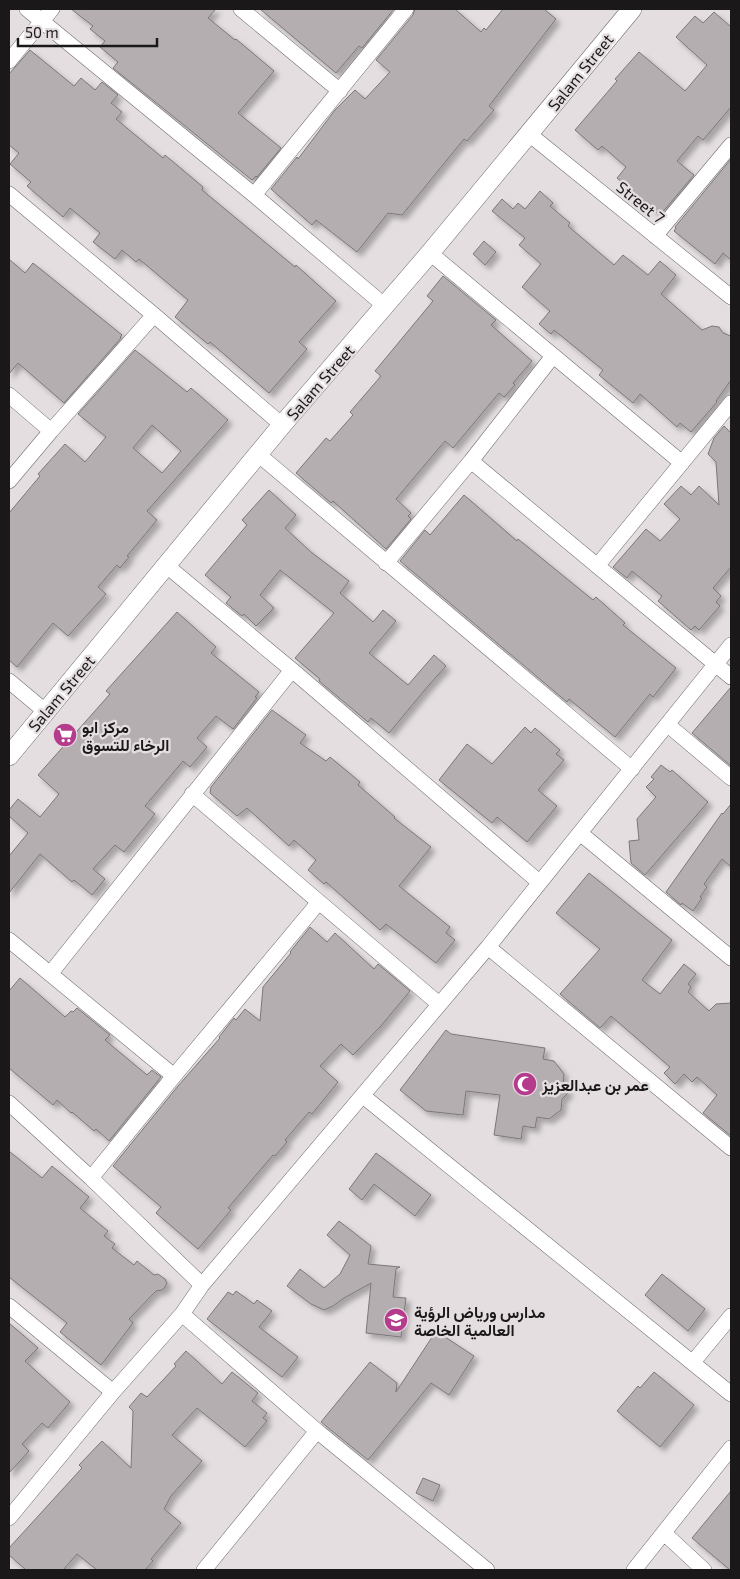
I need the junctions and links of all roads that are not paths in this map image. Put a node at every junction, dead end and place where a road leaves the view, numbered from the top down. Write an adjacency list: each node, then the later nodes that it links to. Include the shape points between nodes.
1 (27, 9): 6 (street)
2 (52, 9): 6 (street)
3 (241, 9): 8 (street)
4 (406, 9): 8 (street)
5 (632, 9): 9 (street, Salam Street)
6 (42, 22): 7 (street); 12 (street)
7 (9, 61)
8 (340, 91): 12 (street)
9 (530, 134): 13 (street, Street 7); 14 (street, Salam Street)
10 (731, 145): 13 (street)
11 (9, 194): 17 (street)
12 (254, 195): 16 (street)
13 (655, 236): 15 (street, Street 7)
14 (430, 253): 16 (street, Salam Street); 18 (street)
15 (731, 296)
16 (385, 306): 21 (street, Salam Street)
17 (154, 315): 21 (street); 22 (street)
18 (553, 356): 24 (street); 25 (street)
19 (9, 395): 22 (street)
20 (731, 403): 25 (street)
21 (282, 425): 23 (street, Salam Street)
22 (51, 431): 26 (street)
23 (259, 454): 27 (street); 28 (street, Salam Street)
24 (471, 461): 27 (street); 29 (street)
25 (682, 463): 29 (street)
26 (9, 481)
27 (386, 563): 38 (street)
28 (167, 566): 32 (street); 35 (street, Salam Street)
29 (597, 566): 31 (street)
30 (731, 645): 31 (street)
31 (716, 665): 33 (street); 36 (street)
32 (292, 670): 40 (street); 42 (street)
33 (731, 677)
34 (9, 681): 35 (street)
35 (46, 712): 37 (street, Salam Street)
36 (668, 725): 38 (street); 39 (street)
37 (9, 756)
38 (632, 769): 41 (street)
39 (731, 778)
40 (192, 794): 43 (street); 47 (street)
41 (580, 833): 42 (street); 46 (street)
42 (539, 882): 45 (street)
43 (319, 902): 48 (street); 49 (street)
44 (9, 940): 47 (street)
45 (488, 947): 48 (street); 52 (street)
46 (731, 958)
47 (50, 974): 49 (street)
48 (439, 1004): 50 (street)
49 (174, 1076): 53 (street)
50 (363, 1096): 54 (street); 58 (street)
51 (9, 1103): 53 (street)
52 (731, 1148)
53 (91, 1178): 54 (street)
54 (202, 1286): 56 (street)
55 (9, 1306): 59 (street)
56 (182, 1314): 59 (street); 61 (street)
57 (731, 1316): 58 (street)
58 (693, 1362): 60 (street)
59 (113, 1392): 63 (street)
60 (731, 1394)
61 (317, 1431): 65 (street); 66 (street)
62 (731, 1448): 64 (street)
63 (9, 1518)
64 (664, 1533): 67 (street); 68 (street)
65 (204, 1570)
66 (487, 1570)
67 (634, 1570)
68 (704, 1570)

